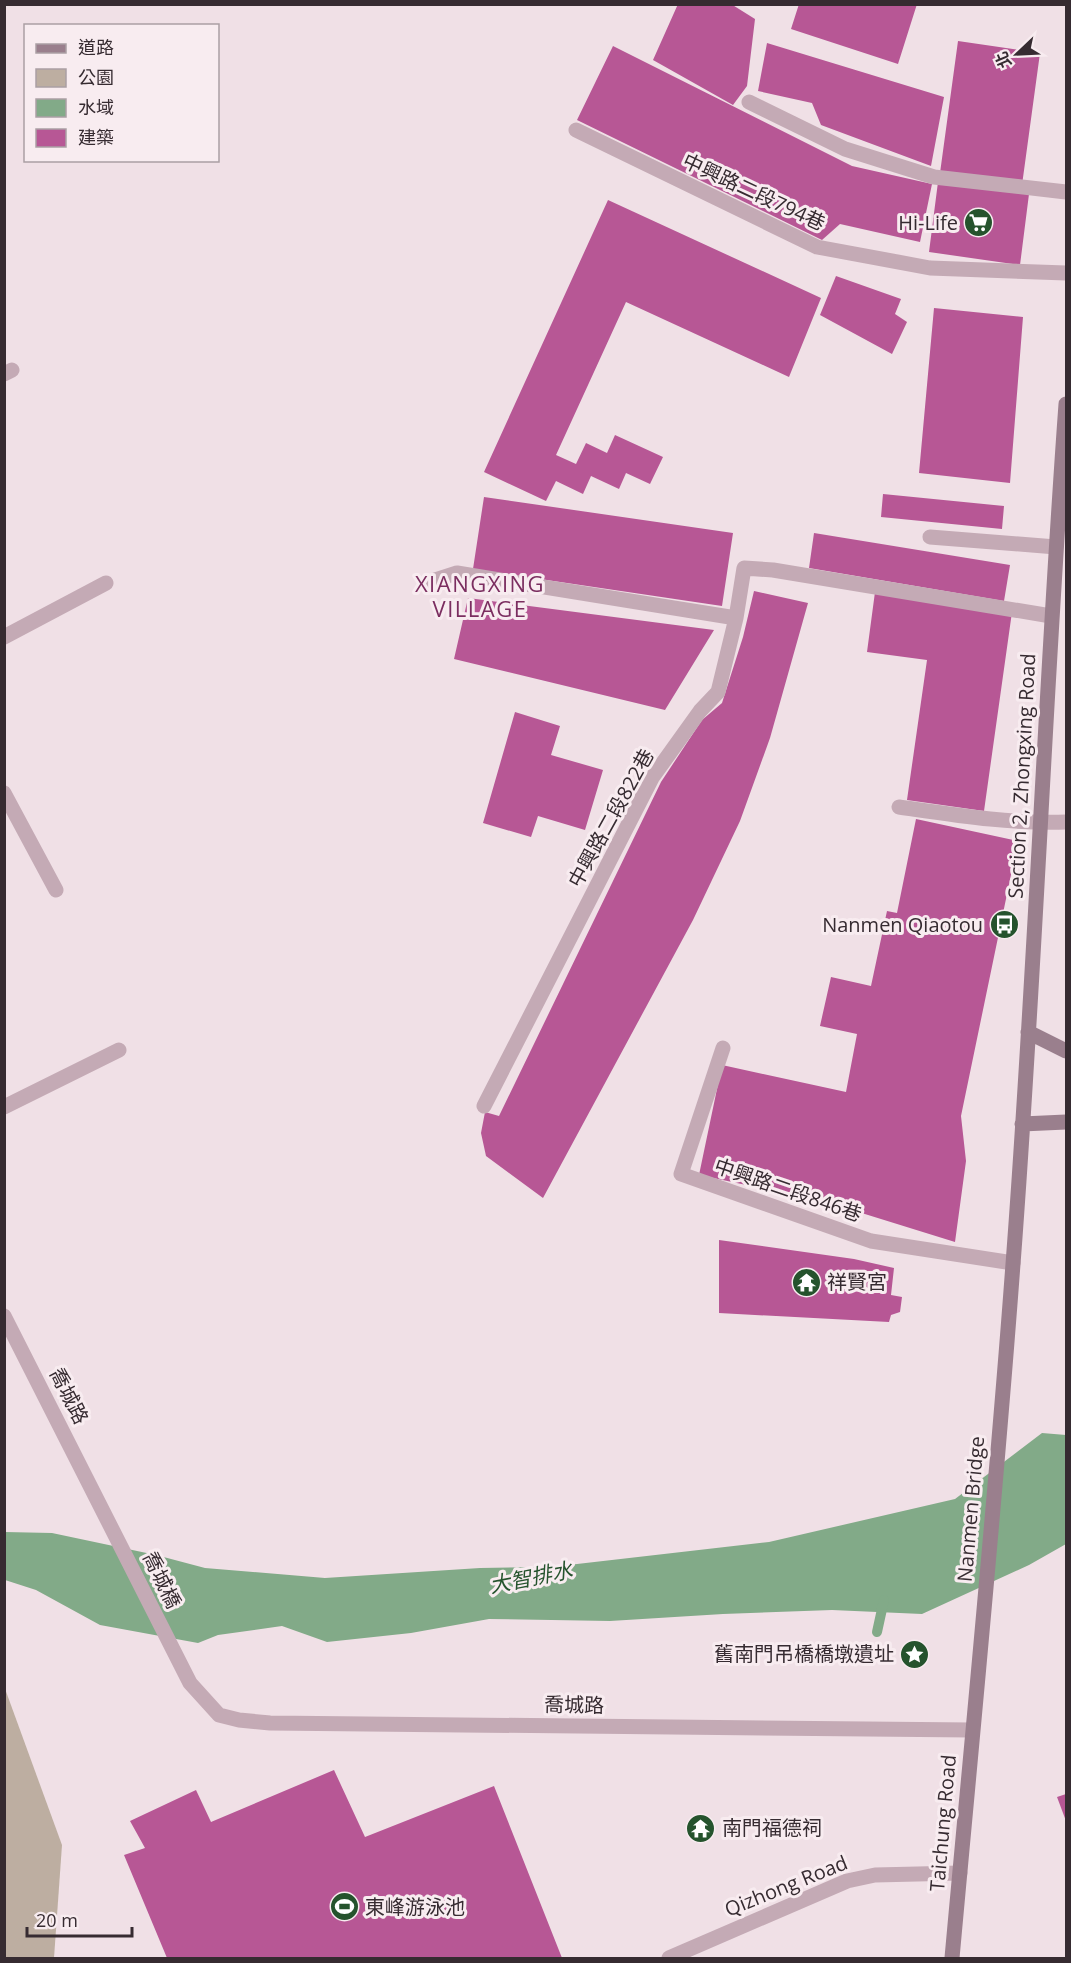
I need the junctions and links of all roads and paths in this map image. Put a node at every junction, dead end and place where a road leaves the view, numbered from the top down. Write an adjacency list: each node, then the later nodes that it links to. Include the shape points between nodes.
1 (749, 102): 3 (street, via 844,149 934,177)
2 (576, 130): 4 (street, 中興路二段794巷, via 817,247 930,268)
3 (1066, 192)
4 (1066, 273)
5 (1066, 404): 7 (street, Section 2, Zhongxing Road)
6 (930, 537): 7 (street)
7 (1056, 547): 10 (street, Section 2, Zhongxing Road)
8 (106, 583): 12 (street)
9 (426, 584): 11 (street, via 457,573)
10 (1051, 616): 11 (street, 中興路二段822巷, via 744,567); 16 (street, Section 2, Zhongxing Road)
11 (736, 618): 22 (street, 中興路二段822巷, via 718,692 652,778)
12 (4, 637)
13 (4, 793): 17 (street)
14 (899, 807): 16 (street)
15 (1066, 822): 16 (street)
16 (1041, 823): 18 (street, Section 2, Zhongxing Road)
17 (56, 890)
18 (1028, 1032): 21 (street); 25 (street, Section 2, Zhongxing Road)
19 (723, 1048): 26 (street, 中興路二段846巷, via 681,1174 872,1241)
20 (119, 1050): 23 (street)
21 (1066, 1051)
22 (484, 1106)
23 (4, 1107)
24 (1066, 1122): 25 (street)
25 (1022, 1124): 26 (street, Section 2, Zhongxing Road)
26 (1013, 1263): 28 (street, Section 2, Zhongxing Road)
27 (4, 1316): 29 (street, 喬城路)
28 (1008, 1330): 31 (street, Nanmen Bridge)
29 (96, 1496): 30 (street, 喬城橋)
30 (190, 1683): 32 (street, 喬城路, via 219,1715 270,1723)
31 (976, 1692): 32 (street, Taichung Road)
32 (972, 1730): 33 (street, Taichung Road)
33 (960, 1873): 34 (street, Qizhong Road, via 875,1875 847,1881); 35 (street, Taichung Road)
34 (669, 1959)
35 (952, 1959)

